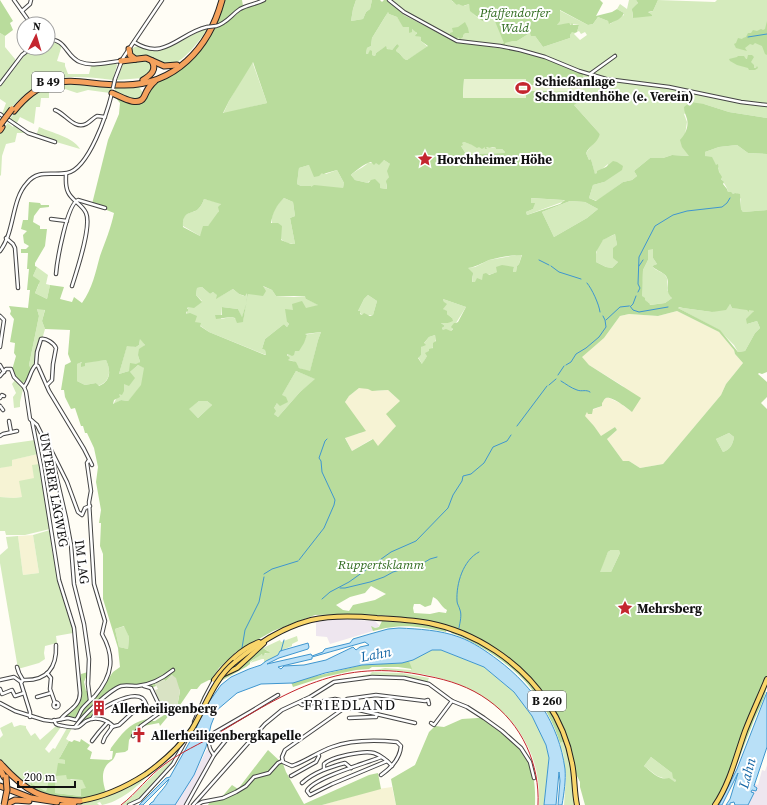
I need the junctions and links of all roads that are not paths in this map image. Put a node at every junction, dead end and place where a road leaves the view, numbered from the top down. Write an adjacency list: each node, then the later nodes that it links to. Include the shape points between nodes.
1 (14, 0): 7 (street)
2 (31, 0): 7 (street)
3 (162, 0): 10 (street)
4 (221, 0): 17 (highway, B 49, via 203,39); 19 (highway, B 49, via 211,30 199,49 180,67)
5 (264, 0): 10 (street, bridge, via 241,8 225,23 206,27 158,49 147,48)
6 (389, 0): 18 (street, via 404,12 457,41 520,50)
7 (22, 11): 8 (street)
8 (25, 16)
9 (56, 41): 16 (street, via 81,63)
10 (134, 42): 11 (street)
11 (129, 49): 14 (highway); 16 (street)
12 (21, 56): 21 (street)
13 (615, 56): 18 (street)
14 (135, 59): 15 (highway, via 145,57); 16 (highway)
15 (151, 60): 17 (highway, via 164,66); 20 (highway, via 154,71)
16 (121, 61): 23 (street, bridge)
17 (177, 65): 20 (highway, B 49)
18 (590, 75): 25 (street)
19 (157, 79): 22 (highway, B 49); 24 (highway)
20 (143, 80): 26 (highway, B 49, via 120,82 58,79 34,89 24,96)
21 (0, 84)
22 (131, 85): 24 (highway, via 142,88); 26 (highway, B 49, via 58,82 35,92)
23 (112, 91): 24 (highway, via 136,102 141,101); 30 (street)
24 (144, 96)
25 (767, 105)
26 (13, 110): 32 (highway, B 49, bridge)
27 (55, 110): 30 (street, via 79,125 86,124 97,116)
28 (0, 114): 29 (street)
29 (4, 117)
30 (105, 117): 34 (street, via 78,168)
31 (9, 120): 33 (street, via 28,133)
32 (1, 128)
33 (55, 142)
34 (66, 174): 35 (street, via 67,190); 39 (street, via 40,174 26,183)
35 (76, 201): 36 (street); 38 (street); 42 (street, via 85,210 88,223)
36 (105, 208)
37 (51, 219): 38 (street)
38 (67, 221): 41 (street)
39 (6, 238): 40 (street); 43 (street, via 15,248)
40 (0, 250)
41 (56, 274)
42 (72, 286)
43 (18, 288)
44 (0, 316): 45 (street, via 4,320)
45 (0, 347)
46 (0, 365): 48 (street)
47 (36, 365): 50 (street, via 40,368); 50 (street, via 41,339 44,339 56,348 52,380); 51 (street)
48 (4, 372): 49 (street); 51 (street, via 8,368 11,369 14,377)
49 (0, 376)
50 (47, 385): 62 (street)
51 (24, 387): 57 (street, IM LAG)
52 (4, 396): 53 (street)
53 (0, 398)
54 (0, 406): 55 (street)
55 (4, 410)
56 (9, 420): 59 (street)
57 (32, 421): 61 (street, IM LAG); 93 (street, UNTERER LAGWEG, via 59,580 74,628 80,699)
58 (17, 431): 59 (street)
59 (11, 432): 60 (street)
60 (0, 436)
61 (43, 437): 64 (street, via 59,466 78,512 82,515 85,508); 80 (street, IM LAG, via 54,466 71,545 74,584 88,654)
62 (89, 460): 63 (street); 64 (street, via 87,463)
63 (92, 465)
64 (90, 505): 80 (street, via 94,584 105,621 102,634 108,644 111,663 110,674)
65 (267, 639): 72 (main road, B 260, via 237,668); 72 (main road, B 260, via 233,657); 117 (main road, B 260, bridge, via 224,672 214,685 195,724 166,759 120,789 101,797); 126 (main road, B 260, via 310,620 352,616 430,623 474,638 522,672 553,711 570,753)
66 (56, 645): 69 (street, via 54,663)
67 (17, 667): 73 (street)
68 (173, 670): 74 (street, via 163,678)
69 (47, 673): 73 (street, via 33,680); 77 (street, via 51,678)
70 (767, 679): 127 (main road, via 731,773)
71 (0, 680): 73 (street, via 14,677)
72 (214, 680): 122 (street, via 175,760 140,800)
73 (22, 681): 76 (street)
74 (141, 686): 98 (street, via 124,685 113,690); 100 (street, via 151,688 162,711 141,726)
75 (0, 689): 76 (street, via 2,694 12,690 15,698)
76 (24, 693): 89 (street)
77 (51, 693): 79 (street); 84 (street)
78 (278, 695): 104 (street, via 212,734 209,741)
79 (37, 697)
80 (90, 700): 93 (street, via 77,719)
81 (344, 701): 85 (street, via 335,699 302,705); 86 (street, via 376,695 428,700); 87 (street)
82 (452, 701): 85 (street, via 422,682 374,676 334,682); 96 (street, via 438,721 434,725); 114 (street, via 484,718 518,746 530,762)
83 (0, 703): 89 (street)
84 (55, 703)
85 (299, 703): 124 (street, via 282,710 265,724)
86 (429, 704)
87 (346, 707): 88 (street); 106 (street, via 285,750)
88 (377, 714): 90 (street, via 376,717); 95 (street)
89 (30, 716): 92 (street)
90 (348, 718)
91 (92, 719): 94 (street); 97 (street, via 106,707 127,697 140,697 144,700 147,708 132,713 119,725); 98 (street)
92 (54, 720): 93 (street); 98 (street, via 56,724)
93 (60, 720)
94 (108, 722): 97 (street); 101 (street)
95 (415, 723)
96 (431, 723)
97 (112, 726): 102 (street)
98 (75, 727)
99 (231, 734): 104 (street)
100 (133, 736)
101 (92, 741)
102 (103, 742)
103 (318, 754): 106 (street, via 292,766); 109 (street, via 331,747 356,742 397,742 401,750); 113 (street, via 316,762)
104 (214, 755): 123 (street)
105 (381, 757): 107 (street); 110 (street); 111 (street, via 372,752 355,754 328,760 324,764)
106 (282, 761): 125 (street, via 269,773 254,777 236,792)
107 (387, 761): 109 (street); 110 (street, via 308,794 309,788)
108 (0, 766): 117 (highway, via 32,792 54,799); 118 (highway, bridge, via 7,790)
109 (392, 766): 112 (street)
110 (350, 768): 111 (street, via 345,763)
111 (324, 769): 115 (street)
112 (381, 775)
113 (291, 776)
114 (534, 778)
115 (302, 783)
116 (0, 786): 117 (highway, B 260, via 39,800 64,803)
117 (80, 801): 121 (highway, B 260)
118 (4, 805): 119 (highway, via 12,800)
119 (46, 805): 120 (highway)
120 (50, 805)
121 (62, 805)
122 (129, 805)
123 (186, 805)
124 (194, 805)
125 (197, 805)
126 (577, 805)
127 (715, 805)

